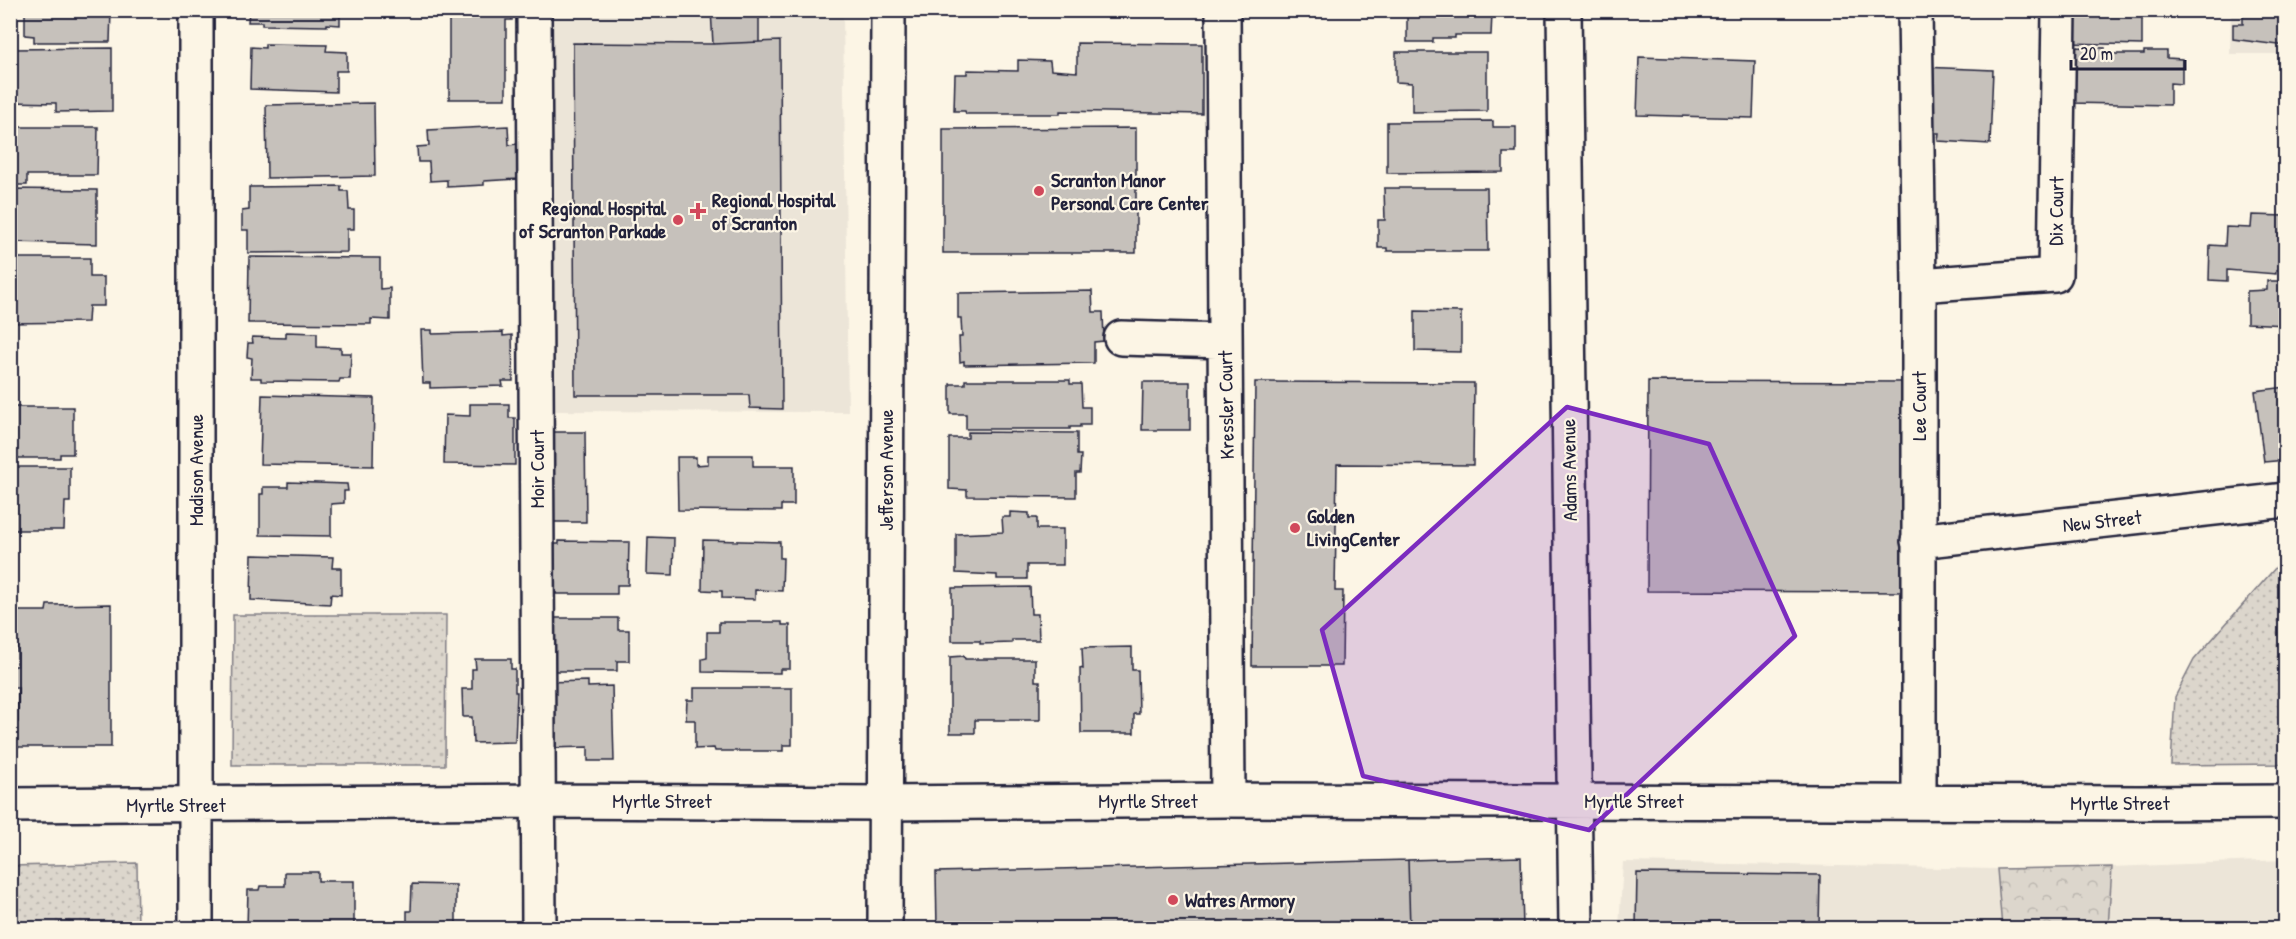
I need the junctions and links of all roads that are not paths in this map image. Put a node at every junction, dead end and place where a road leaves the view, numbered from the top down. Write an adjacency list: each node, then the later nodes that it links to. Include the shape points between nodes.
1 (195, 10): 20 (street, Madison Avenue)
2 (534, 10): 14 (street, Moir Court)
3 (888, 10): 18 (street, Jefferson Avenue)
4 (1223, 10): 10 (street, Kressler Court)
5 (1564, 10): 15 (street, Adams Avenue)
6 (1914, 10): 8 (street, Lee Court)
7 (2059, 10): 8 (street, Dix Court, via 2055,275)
8 (1919, 285): 12 (street, Lee Court)
9 (1121, 338): 10 (street)
10 (1225, 341): 13 (street, Kressler Court)
11 (2286, 500): 12 (street, New Street)
12 (1918, 541): 16 (street, Lee Court)
13 (1228, 800): 15 (street, Myrtle Street); 18 (street, Myrtle Street)
14 (540, 801): 18 (street, Myrtle Street); 20 (street, Myrtle Street); 22 (street, Moir Court)
15 (1573, 801): 16 (street, Myrtle Street); 24 (street, Adams Avenue)
16 (1919, 802): 17 (street, Myrtle Street)
17 (2286, 802)
18 (884, 803): 23 (street, Jefferson Avenue)
19 (10, 805): 20 (street, Myrtle Street)
20 (196, 805): 21 (street, Madison Avenue)
21 (196, 928)
22 (539, 928)
23 (885, 928)
24 (1576, 928)

